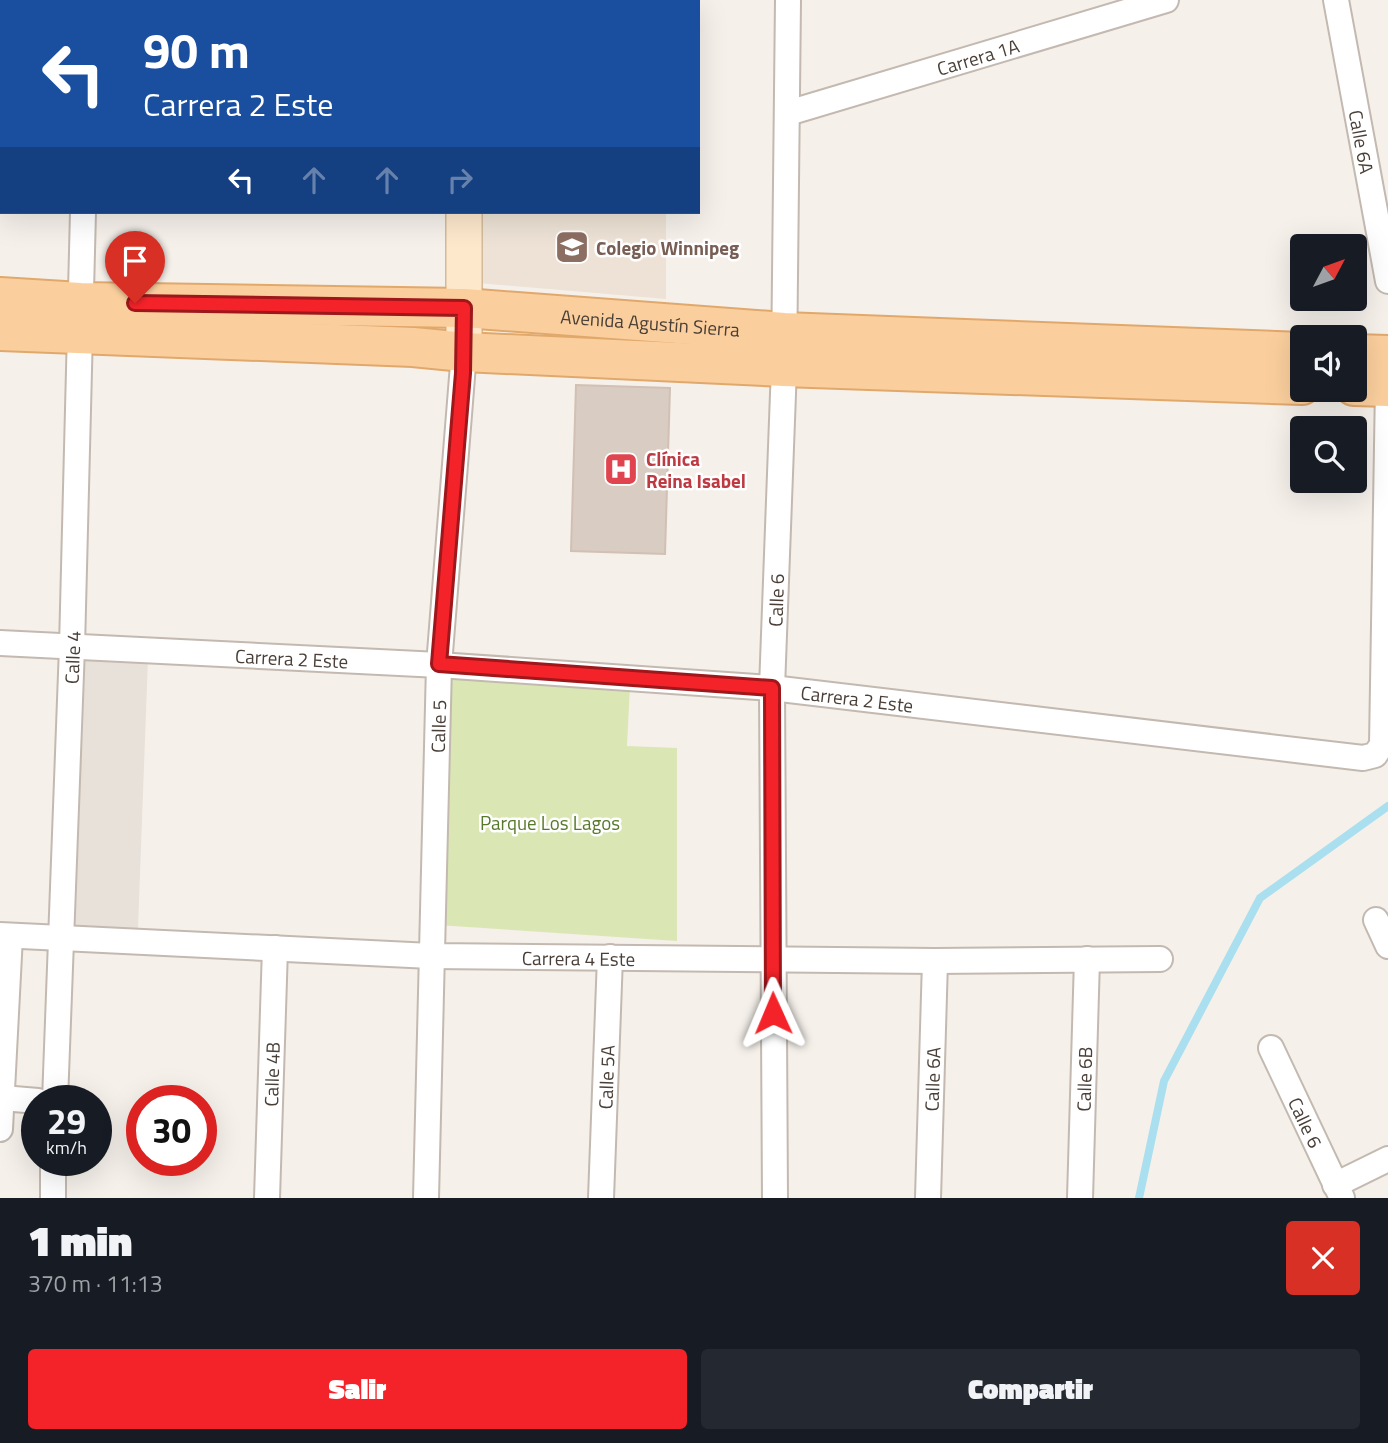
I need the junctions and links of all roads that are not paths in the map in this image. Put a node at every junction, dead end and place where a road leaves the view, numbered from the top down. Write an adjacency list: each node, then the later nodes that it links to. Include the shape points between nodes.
1 (788, 0): 4 (street, Calle 6)
2 (1166, 0): 4 (street, Carrera 1A)
3 (1336, 0): 7 (street, Calle 6A)
4 (788, 113): 12 (street, Calle 6)
5 (83, 214): 10 (street, Calle 4)
6 (464, 214): 9 (main road, Calle 5)
7 (1388, 281)
8 (0, 297): 10 (main road, Avenida Agustín Sierra)
9 (464, 308): 10 (main road, Avenida Agustín Sierra); 12 (main road, Avenida Agustín Sierra); 13 (main road, Calle 5)
10 (79, 318): 11 (main road, Avenida Agustín Sierra); 13 (main road, Avenida Agustín Sierra); 19 (street, Calle 4)
11 (0, 331)
12 (784, 349): 13 (main road, Avenida Agustín Sierra); 14 (main road, Avenida Agustín Sierra); 17 (main road, Avenida Agustín Sierra); 21 (street, Calle 6)
13 (464, 352): 20 (street, Calle 5)
14 (1290, 352)
15 (1367, 367): 16 (main road)
16 (1381, 380): 21 (street, Carrera 2 Este, via 1382,745 1375,755 1363,758)
17 (1290, 383)
18 (0, 643): 19 (street, Carrera 2 Este)
19 (72, 648): 20 (street, Carrera 2 Este); 24 (street, Calle 4)
20 (439, 664): 21 (street, Carrera 2 Este); 27 (street, Calle 5)
21 (772, 688): 31 (street, Calle 6)
22 (1376, 920): 25 (street)
23 (5, 935): 24 (street, Carrera 4 Este); 35 (street)
24 (62, 938): 26 (street, Carrera 4 Este); 34 (street, Calle 4)
25 (1388, 946)
26 (275, 948): 27 (street, Carrera 4 Este); 42 (street, Calle 4B)
27 (431, 956): 28 (street, Carrera 4 Este); 43 (street, Calle 5)
28 (610, 957): 31 (street, Carrera 4 Este); 44 (street, Calle 5A)
29 (1087, 959): 30 (street, Carrera 4 Este); 32 (street, Carrera 4 Este); 47 (street, Calle 6B)
30 (1160, 959)
31 (772, 960): 32 (street, Carrera 4 Este); 45 (street, Calle 6)
32 (935, 961): 46 (street, Calle 6A)
33 (1271, 1048): 40 (street, Calle 6)
34 (56, 1085)
35 (2, 1098): 36 (street); 37 (street)
36 (21, 1100)
37 (0, 1129)
38 (1388, 1159): 40 (street)
39 (53, 1176): 41 (street)
40 (1339, 1191)
41 (52, 1198)
42 (267, 1198)
43 (426, 1198)
44 (601, 1198)
45 (775, 1198)
46 (928, 1198)
47 (1080, 1198)

